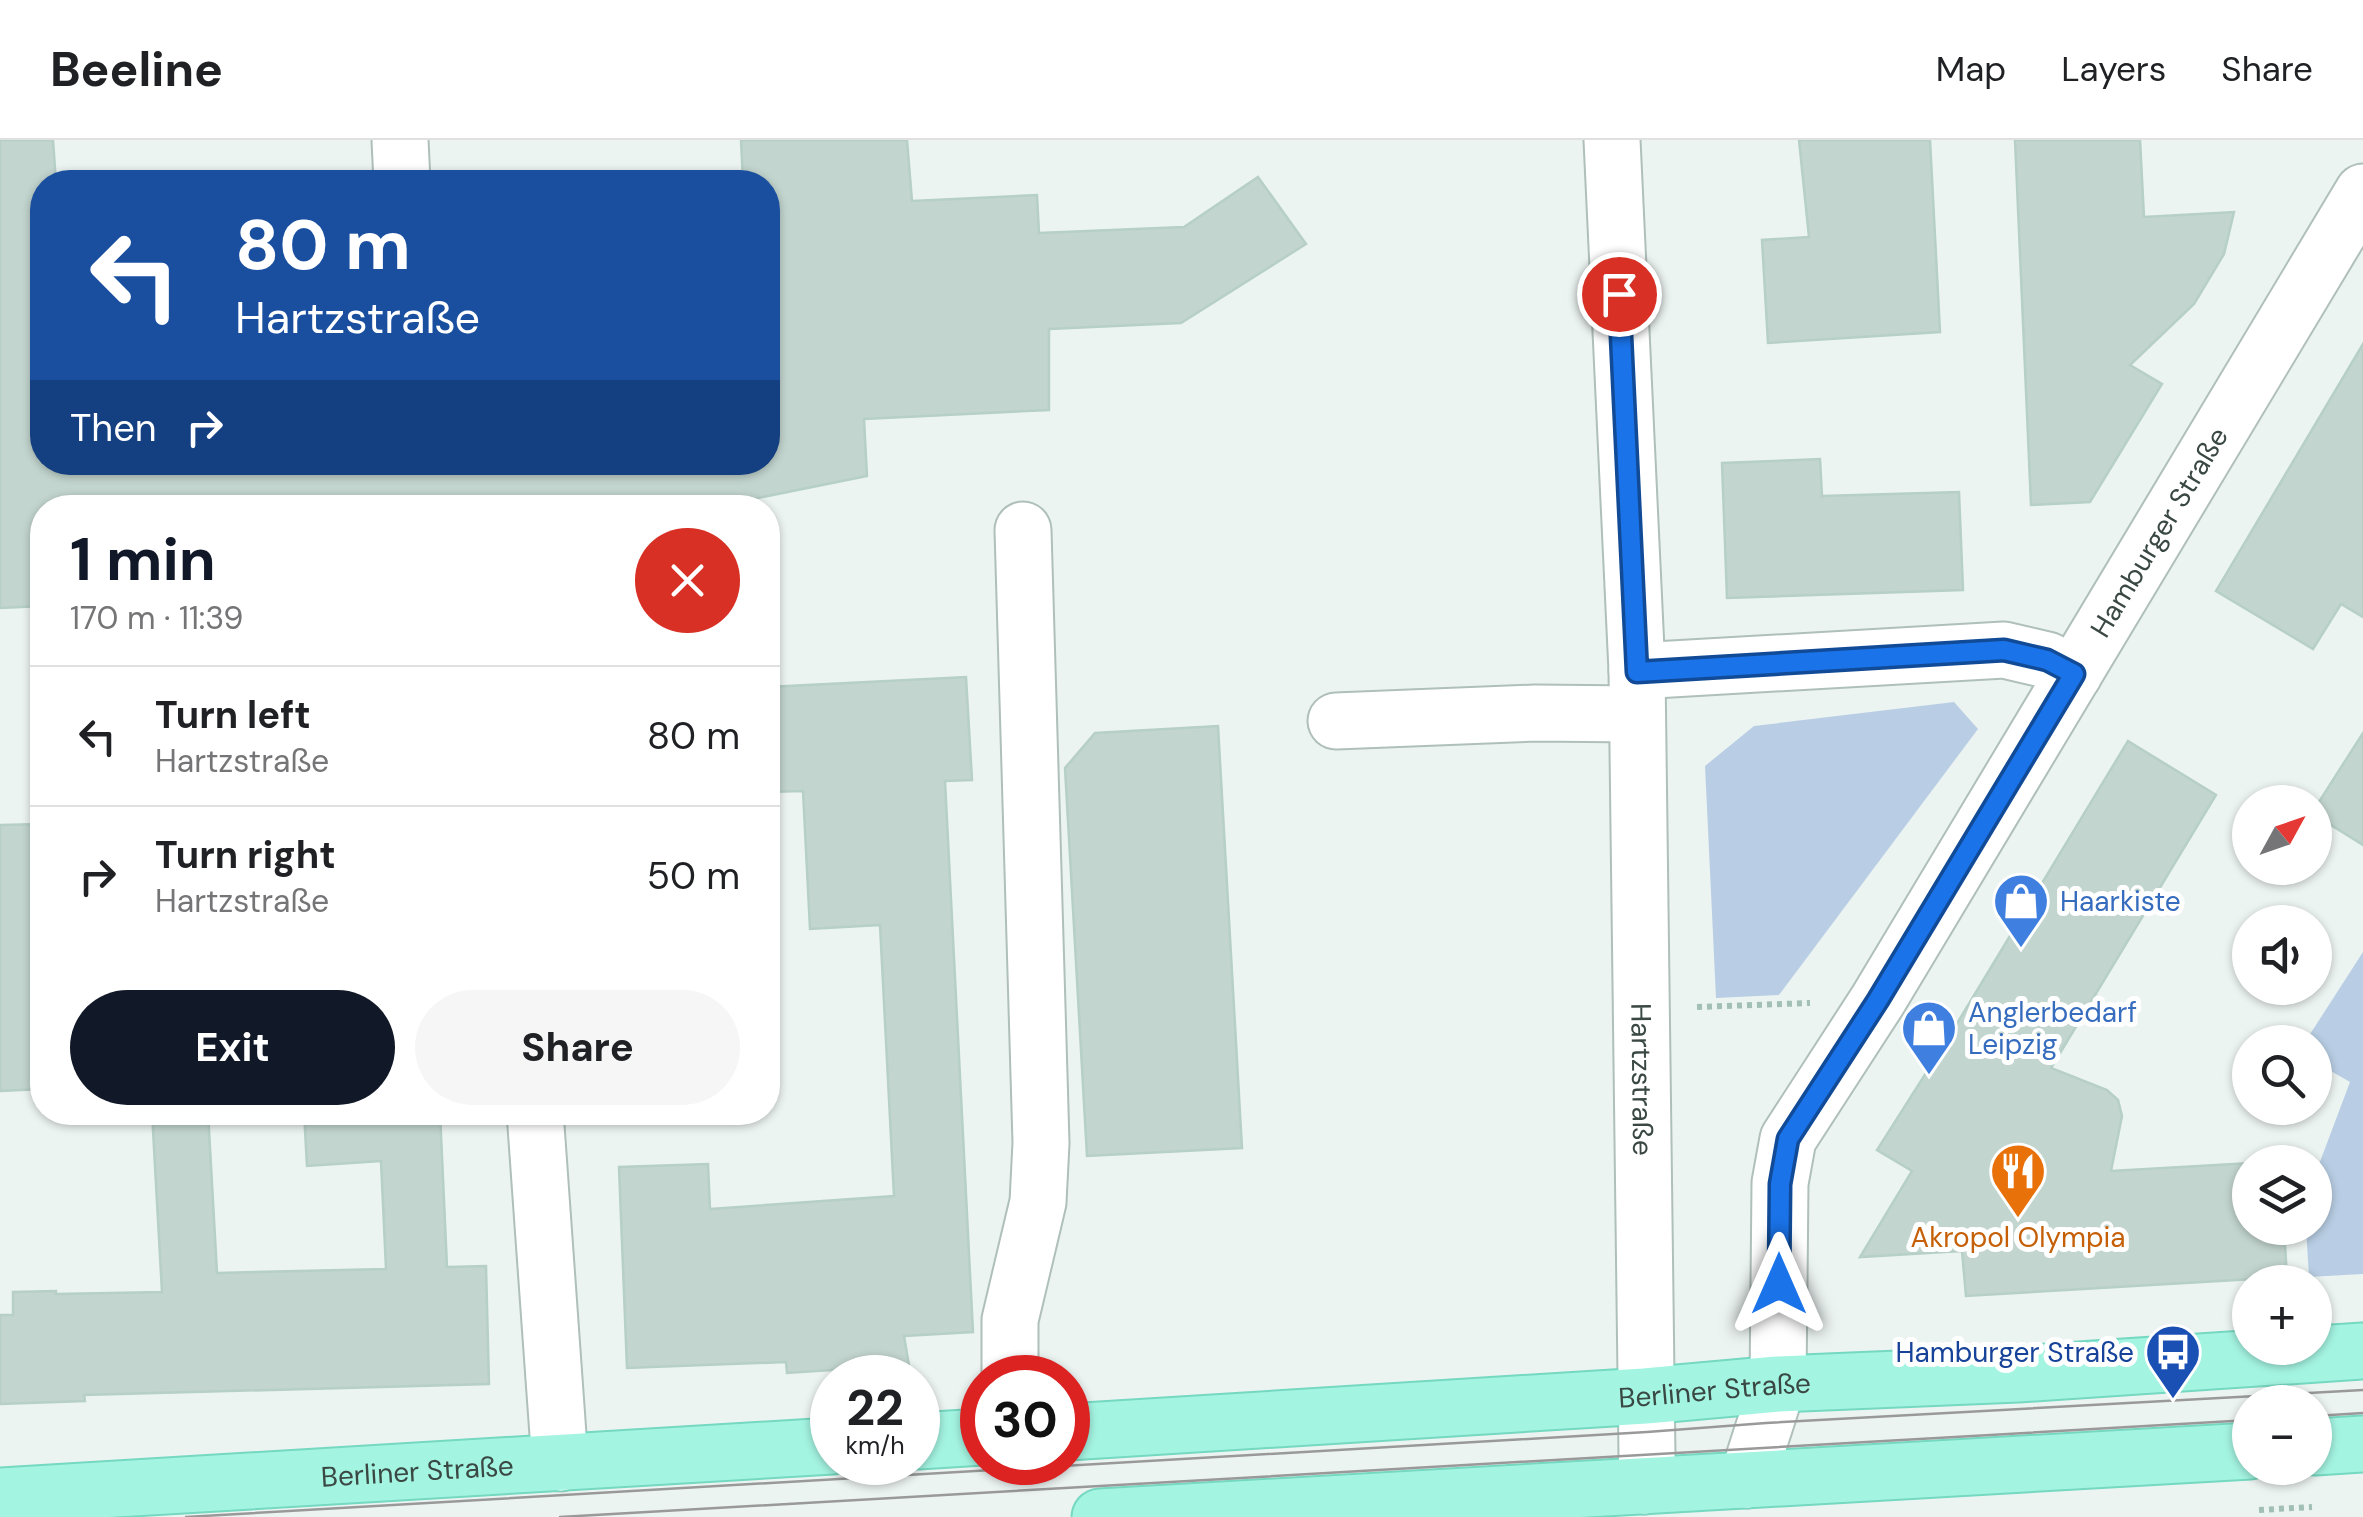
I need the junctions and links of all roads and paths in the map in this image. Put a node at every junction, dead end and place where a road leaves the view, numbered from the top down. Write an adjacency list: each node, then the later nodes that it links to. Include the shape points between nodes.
1 (400, 140): 3 (street)
2 (1612, 140): 7 (street, Hartzstraße)
3 (401, 170)
4 (2363, 192): 6 (street, Hamburger Straße)
5 (1023, 530): 13 (street, via 1041,1144 1038,1202 1010,1320)
6 (2074, 674): 7 (street, via 2004,650); 9 (street, Hamburger Straße)
7 (1637, 693): 8 (street, via 1536,713); 10 (street, Hartzstraße)
8 (1336, 721)
9 (1878, 1000): 10 (path); 14 (street, Hamburger Straße, via 1788,1139 1780,1184)
10 (1641, 1010): 15 (street, Hartzstraße)
11 (536, 1125): 21 (street)
12 (2363, 1351): 14 (main road, Berliner Straße)
13 (1010, 1355)
14 (1778, 1384): 15 (main road, Berliner Straße); 22 (street, Hamburger Straße)
15 (1645, 1396): 16 (main road, Berliner Straße); 23 (street, Hartzstraße)
16 (1090, 1431)
17 (2363, 1444): 18 (main road)
18 (2332, 1446)
19 (810, 1447): 21 (main road, Berliner Straße)
20 (2232, 1452): 22 (main road)
21 (560, 1462): 24 (main road, Berliner Straße)
22 (1747, 1480): 23 (main road)
23 (1644, 1486): 25 (main road)
24 (0, 1496)
25 (1100, 1517)

